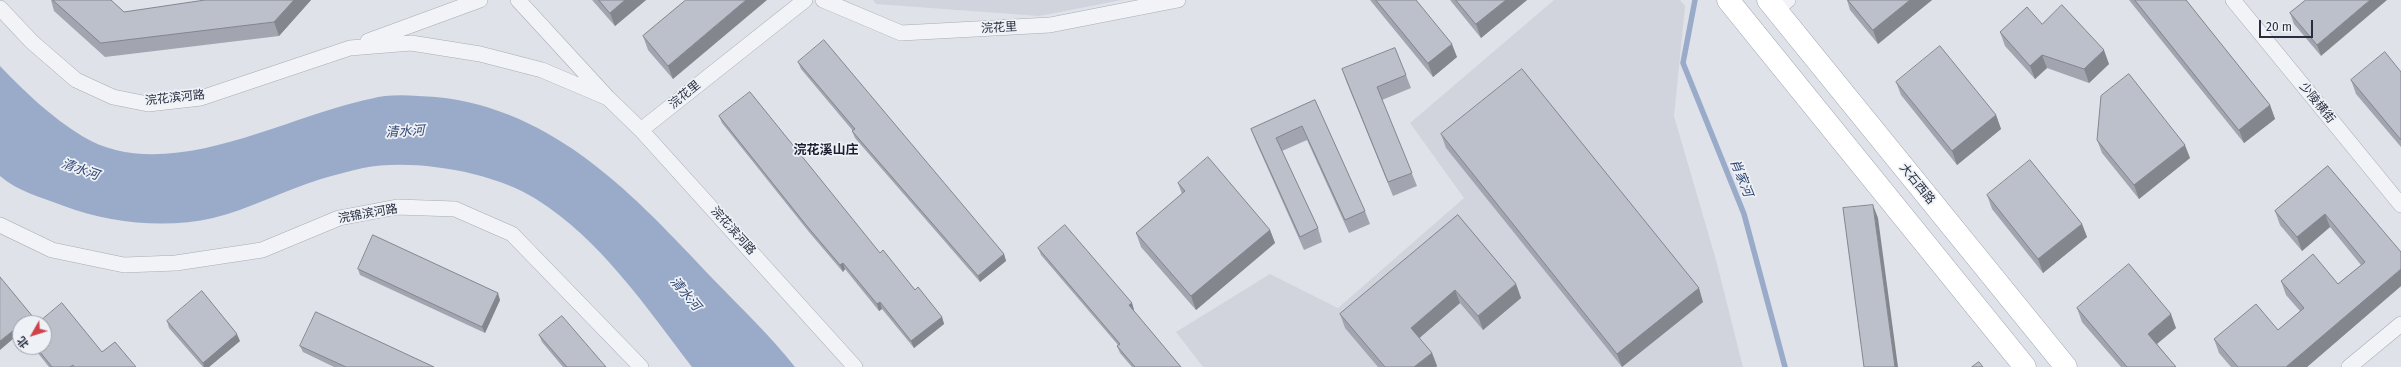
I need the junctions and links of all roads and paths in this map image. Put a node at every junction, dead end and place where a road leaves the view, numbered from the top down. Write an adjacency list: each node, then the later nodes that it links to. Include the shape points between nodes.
1 (480, 0): 10 (street, 浣花滨河路)
2 (518, 0): 11 (street, 浣花滨河路)
3 (805, 0): 12 (street, 浣花里)
4 (823, 0): 5 (street, 浣花里, via 901,33 1050,25)
5 (1178, 0)
6 (1728, 0): 18 (main road)
7 (2233, 0): 13 (street, 少陵横街)
8 (1777, 3): 19 (main road, 大石西路)
9 (0, 8): 10 (street, 浣花滨河路, via 32,42 76,80 113,97 148,104 201,98)
10 (350, 48): 11 (street, 浣花滨河路, via 412,44 480,54 542,70)
11 (608, 98): 12 (street, 浣花滨河路)
12 (641, 130): 17 (street, 浣花滨河路)
13 (2401, 205)
14 (0, 225): 16 (street, 浣锦滨河路, via 52,250 124,264 176,264 262,250 339,218 397,208 455,209 512,234)
15 (2401, 324): 20 (street)
16 (641, 367)
17 (855, 367)
18 (2025, 367)
19 (2066, 367)
20 (2349, 367)

